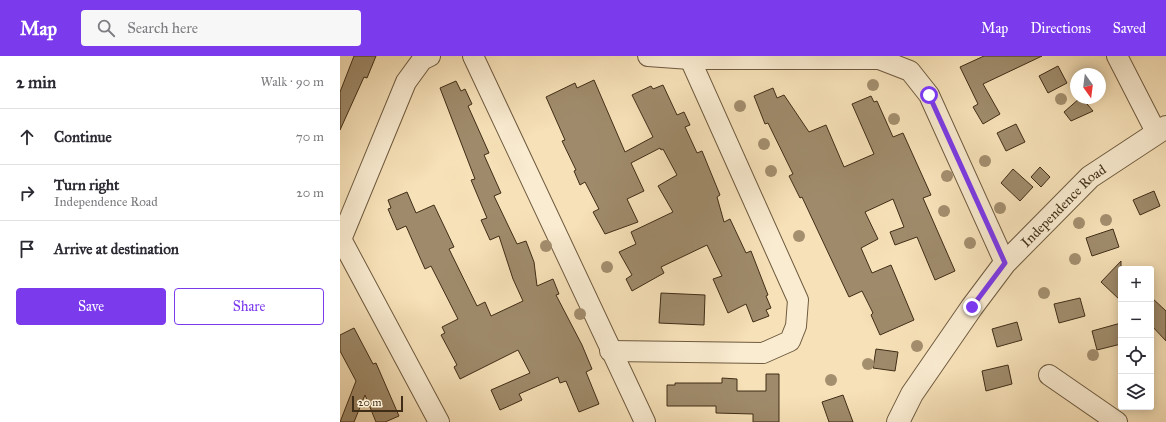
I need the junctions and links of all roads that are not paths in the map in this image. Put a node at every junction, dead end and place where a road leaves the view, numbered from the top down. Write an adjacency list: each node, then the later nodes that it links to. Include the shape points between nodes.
1 (430, 56): 7 (street, via 422,60 406,82)
2 (473, 56): 9 (street)
3 (648, 56): 5 (street)
4 (1117, 56): 6 (street)
5 (690, 58): 8 (street, via 879,59 910,71 929,95); 9 (street, via 798,300 796,326 790,341 763,353)
6 (1161, 130): 8 (street, Independence Road, via 1090,177)
7 (341, 241): 11 (street)
8 (1005, 263): 13 (street, Independence Road, via 912,394)
9 (610, 351): 12 (street)
10 (1049, 375): 14 (street)
11 (439, 422)
12 (645, 422)
13 (898, 422)
14 (1117, 422)

